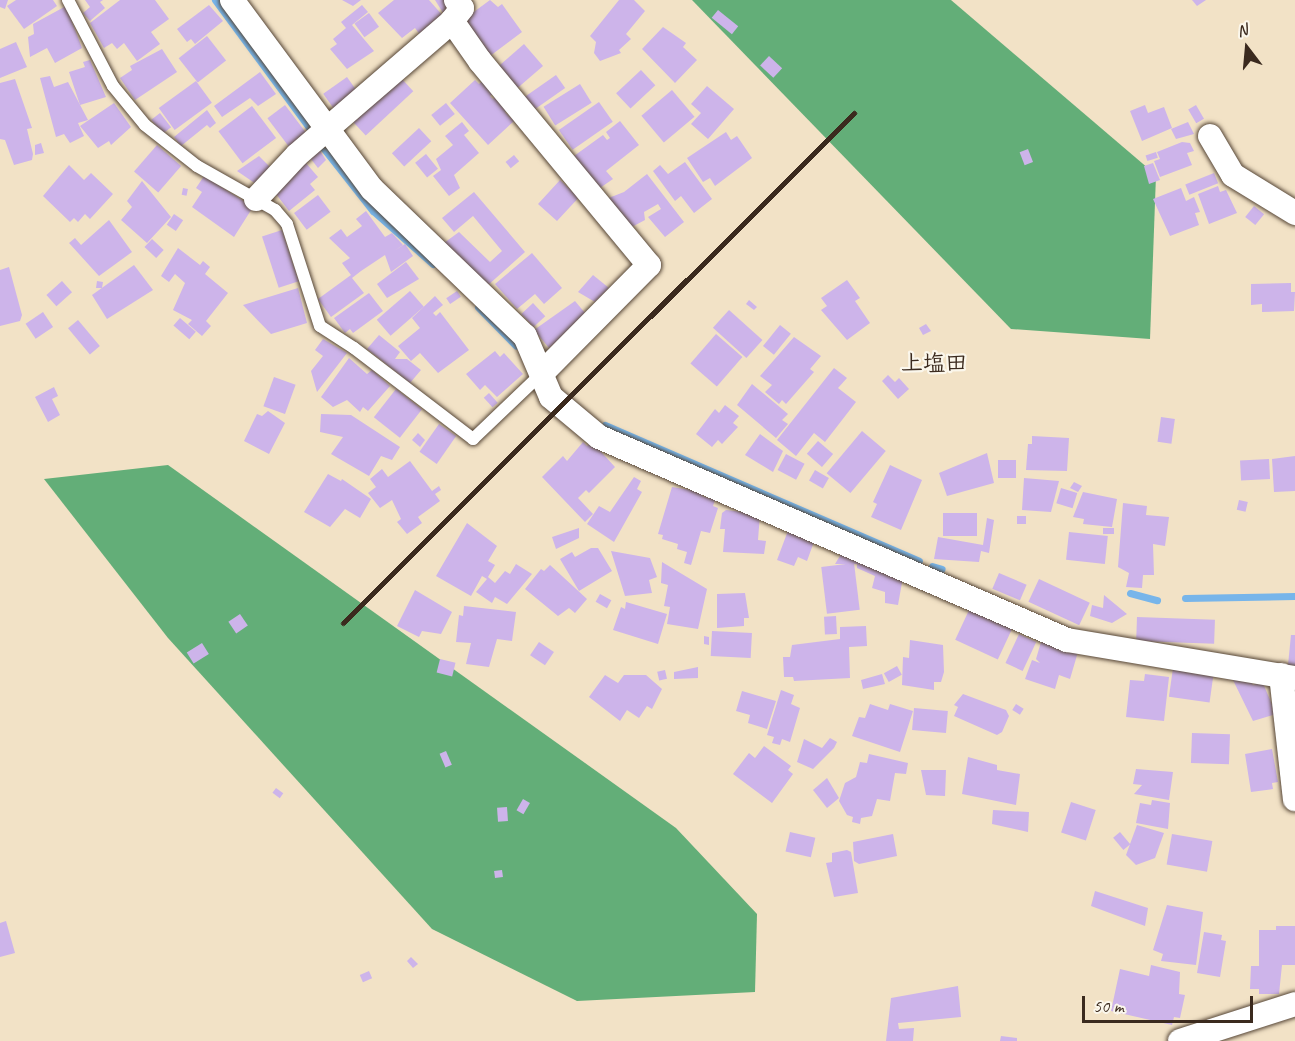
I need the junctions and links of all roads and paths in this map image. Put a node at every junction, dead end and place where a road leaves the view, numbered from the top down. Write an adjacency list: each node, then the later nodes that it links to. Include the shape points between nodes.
1 (68, 0): 6 (lane, via 113,86 145,125 197,166)
2 (232, 0): 4 (street)
3 (454, 10): 4 (street); 8 (street, via 480,61 649,265)
4 (327, 129): 6 (street); 8 (street, via 388,206 525,336)
5 (1210, 136): 7 (street, via 1233,175)
6 (256, 199): 8 (lane, via 275,210 294,238 320,326 354,348 464,436 478,436)
7 (1295, 213)
8 (542, 374): 9 (street, via 551,397 599,437 1067,640)
9 (1288, 677): 10 (street)
10 (1295, 799)
11 (1295, 1004): 12 (street)
12 (1180, 1041)

